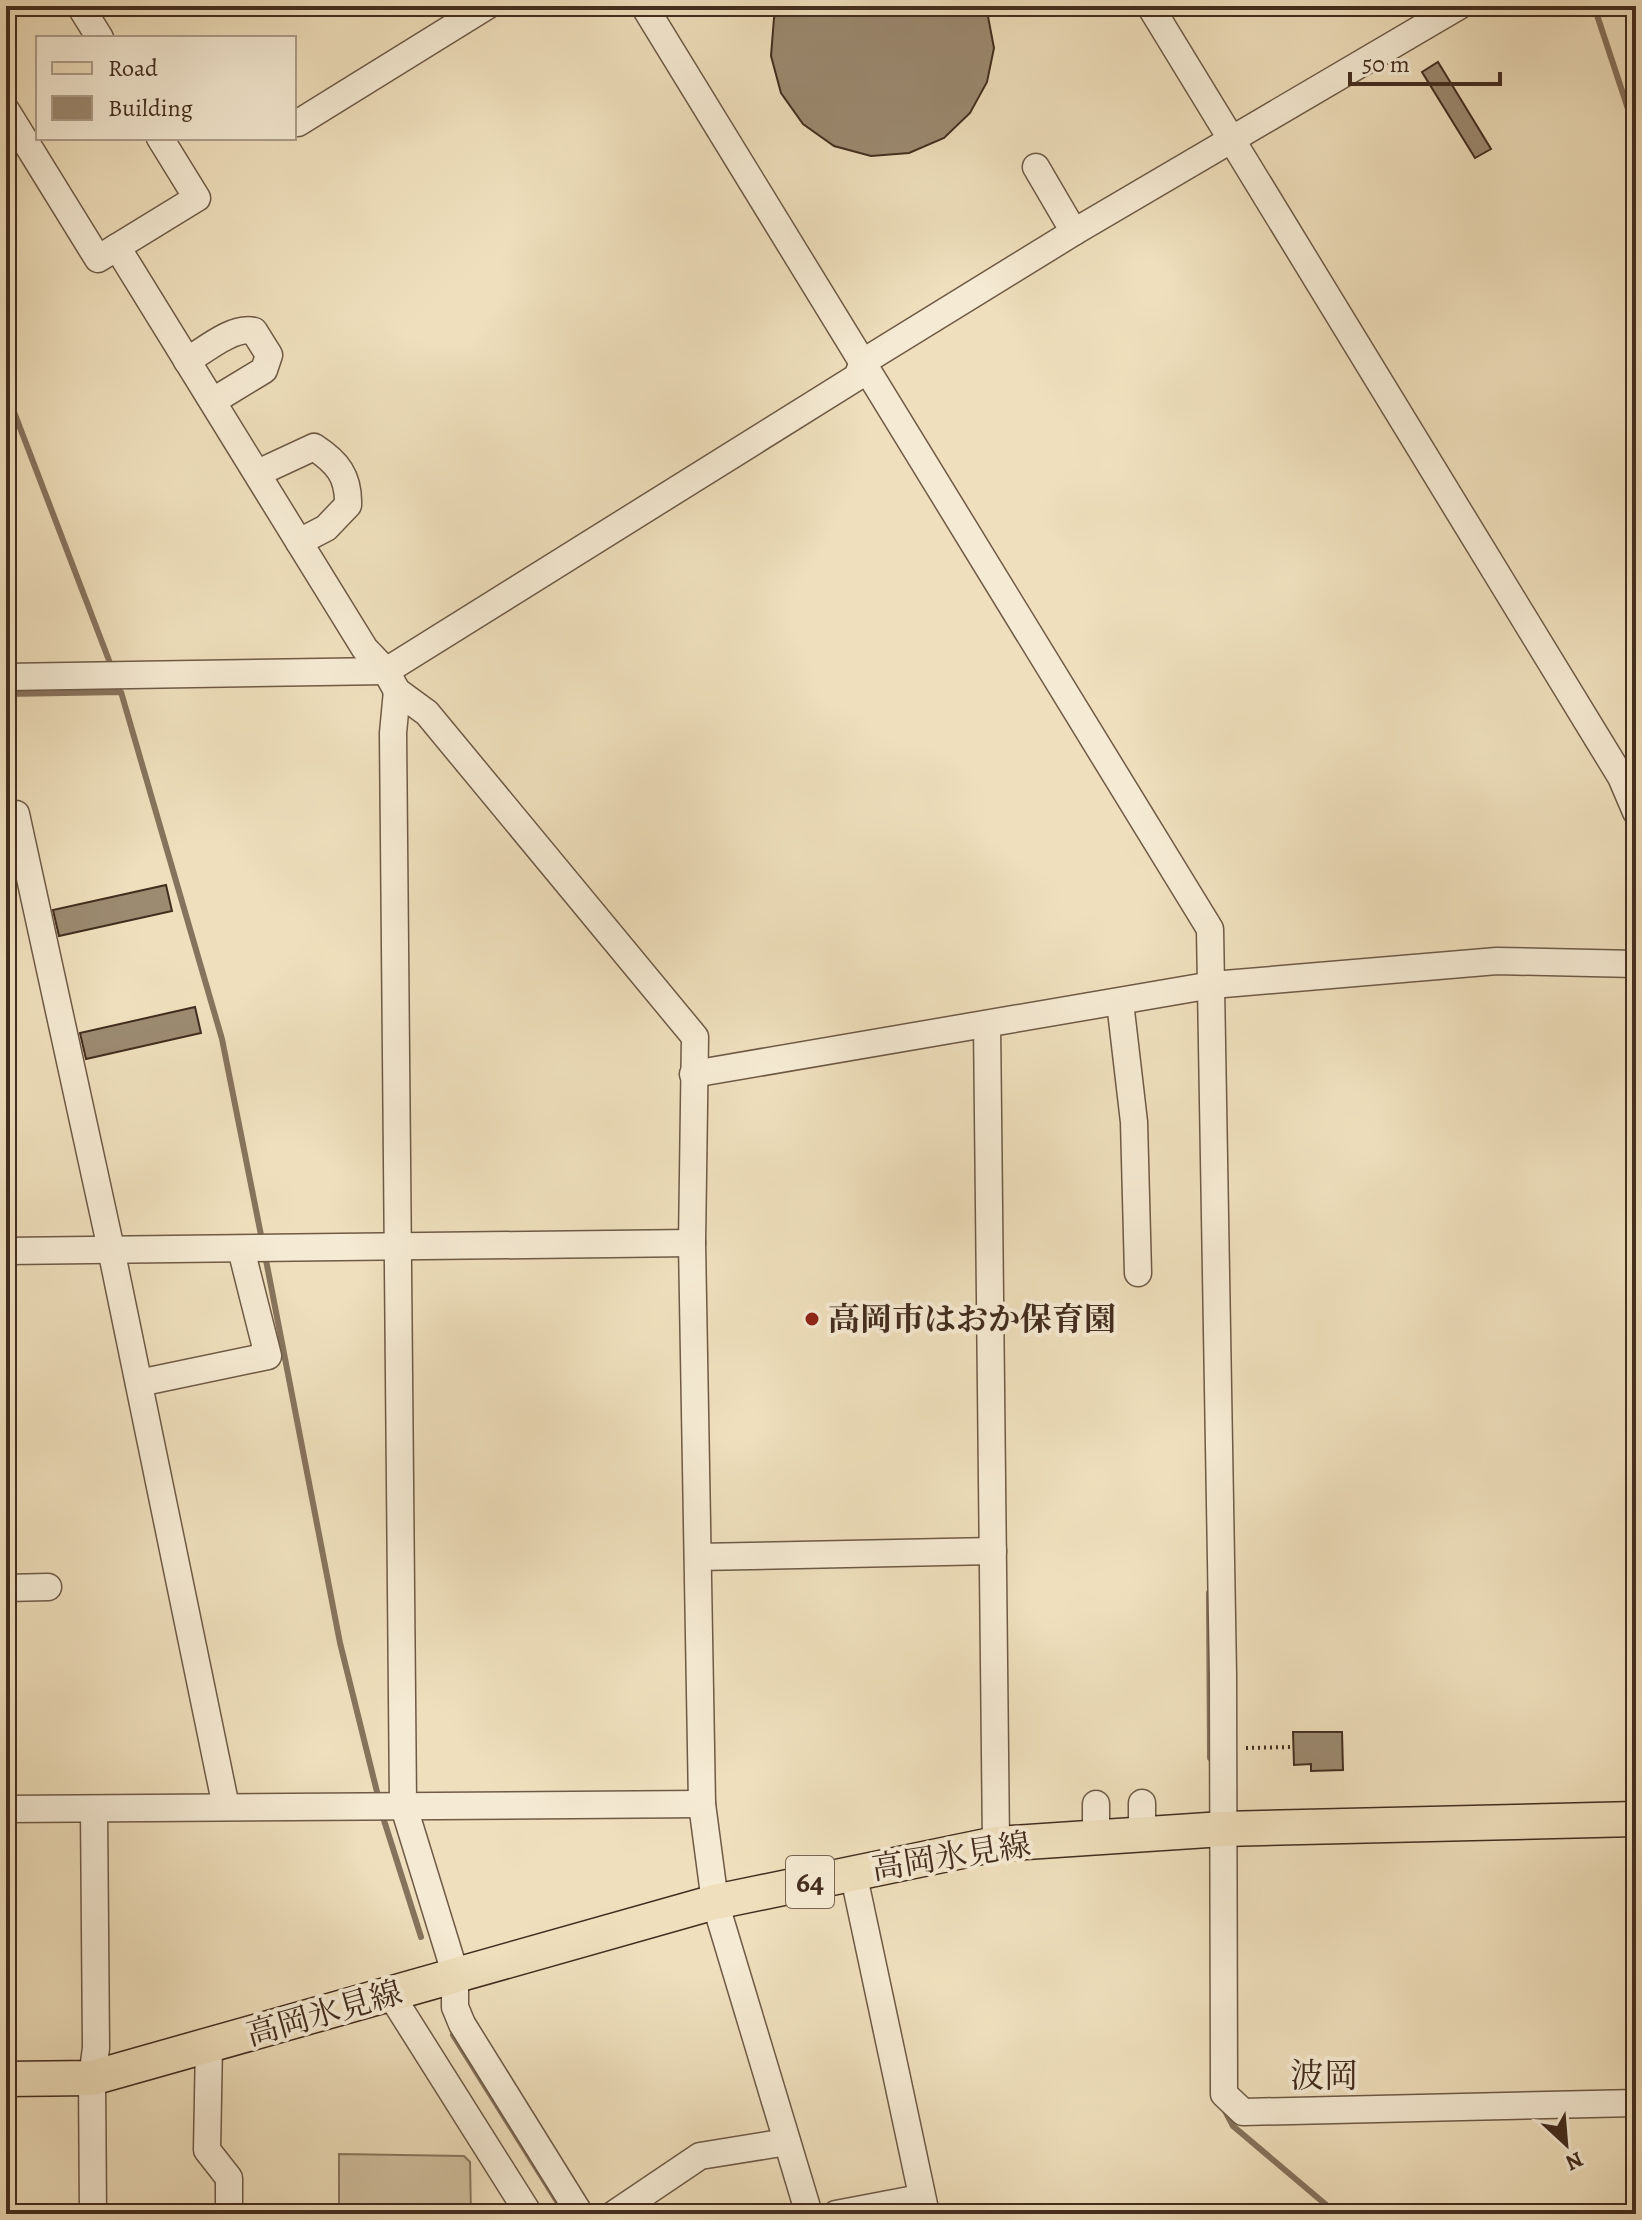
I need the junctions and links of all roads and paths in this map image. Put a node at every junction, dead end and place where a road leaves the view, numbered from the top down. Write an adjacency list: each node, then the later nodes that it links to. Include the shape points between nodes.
1 (80, 6): 6 (street)
2 (487, 6): 8 (street)
3 (644, 6): 15 (street)
4 (1150, 6): 10 (street)
5 (1459, 6): 10 (street)
6 (99, 36)
7 (6, 110): 13 (street, via 98,259)
8 (298, 123)
9 (161, 140): 13 (street, via 197,198)
10 (1232, 141): 12 (street); 21 (street, via 1621,777)
11 (1036, 167): 12 (street)
12 (1074, 232): 15 (street)
13 (117, 247): 14 (street)
14 (187, 361): 16 (street); 16 (street, via 232,334 254,331 269,355 264,370)
15 (860, 370): 20 (street); 24 (street, via 1210,929)
16 (213, 401): 17 (street)
17 (258, 473): 18 (street); 18 (street, via 314,447 346,478 348,505 326,528)
18 (299, 542): 20 (street, via 365,649)
19 (6, 677): 20 (street)
20 (391, 681): 27 (street, via 427,713 695,1037); 29 (street)
21 (1636, 812)
22 (16, 814): 30 (street)
23 (1636, 964): 24 (street, via 1497,961)
24 (1210, 986): 25 (street); 40 (street, via 1227,1713)
25 (1120, 1002): 26 (street); 33 (street, via 1134,1122)
26 (987, 1024): 27 (street); 35 (street)
27 (693, 1074): 28 (street)
28 (692, 1243): 29 (street); 36 (street)
29 (400, 1247): 31 (street); 41 (street)
30 (111, 1249): 31 (street); 32 (street); 34 (street)
31 (253, 1249): 34 (street, via 268,1356)
32 (6, 1251)
33 (1138, 1273)
34 (139, 1383): 43 (street)
35 (993, 1551): 36 (street); 48 (street)
36 (698, 1557): 42 (street)
37 (48, 1587): 38 (street)
38 (6, 1588)
39 (1293, 1747): 40 (path)
40 (1223, 1748): 47 (street)
41 (386, 1804): 42 (street); 43 (street); 51 (street)
42 (702, 1804): 50 (street)
43 (226, 1807): 45 (street)
44 (6, 1809): 45 (street)
45 (94, 1810): 54 (street)
46 (1636, 1819): 47 (main road, 高岡氷見線 / 64)
47 (1223, 1829): 48 (main road, 高岡氷見線 / 64, via 1142,1818 1096,1820); 56 (street, via 1224,2094 1243,2112)
48 (996, 1844): 49 (main road, 高岡氷見線 / 64)
49 (853, 1872): 50 (main road, 高岡氷見線 / 64); 58 (street)
50 (715, 1902): 51 (main road, 高岡氷見線 / 64); 57 (street)
51 (455, 1973): 52 (main road, 高岡氷見線 / 64); 62 (street, via 455,2007 462,2024)
52 (391, 1995): 53 (main road, 高岡氷見線 / 64); 61 (street)
53 (209, 2045): 54 (main road, 高岡氷見線 / 64); 60 (street, via 207,2150 229,2178)
54 (92, 2078): 55 (main road, 高岡氷見線 / 64); 59 (street)
55 (6, 2079)
56 (1636, 2103)
57 (787, 2142): 63 (street, via 700,2156); 64 (street)
58 (923, 2206): 65 (street)
59 (93, 2214)
60 (229, 2214)
61 (529, 2214)
62 (580, 2214)
63 (614, 2214)
64 (809, 2214)
65 (836, 2214)

